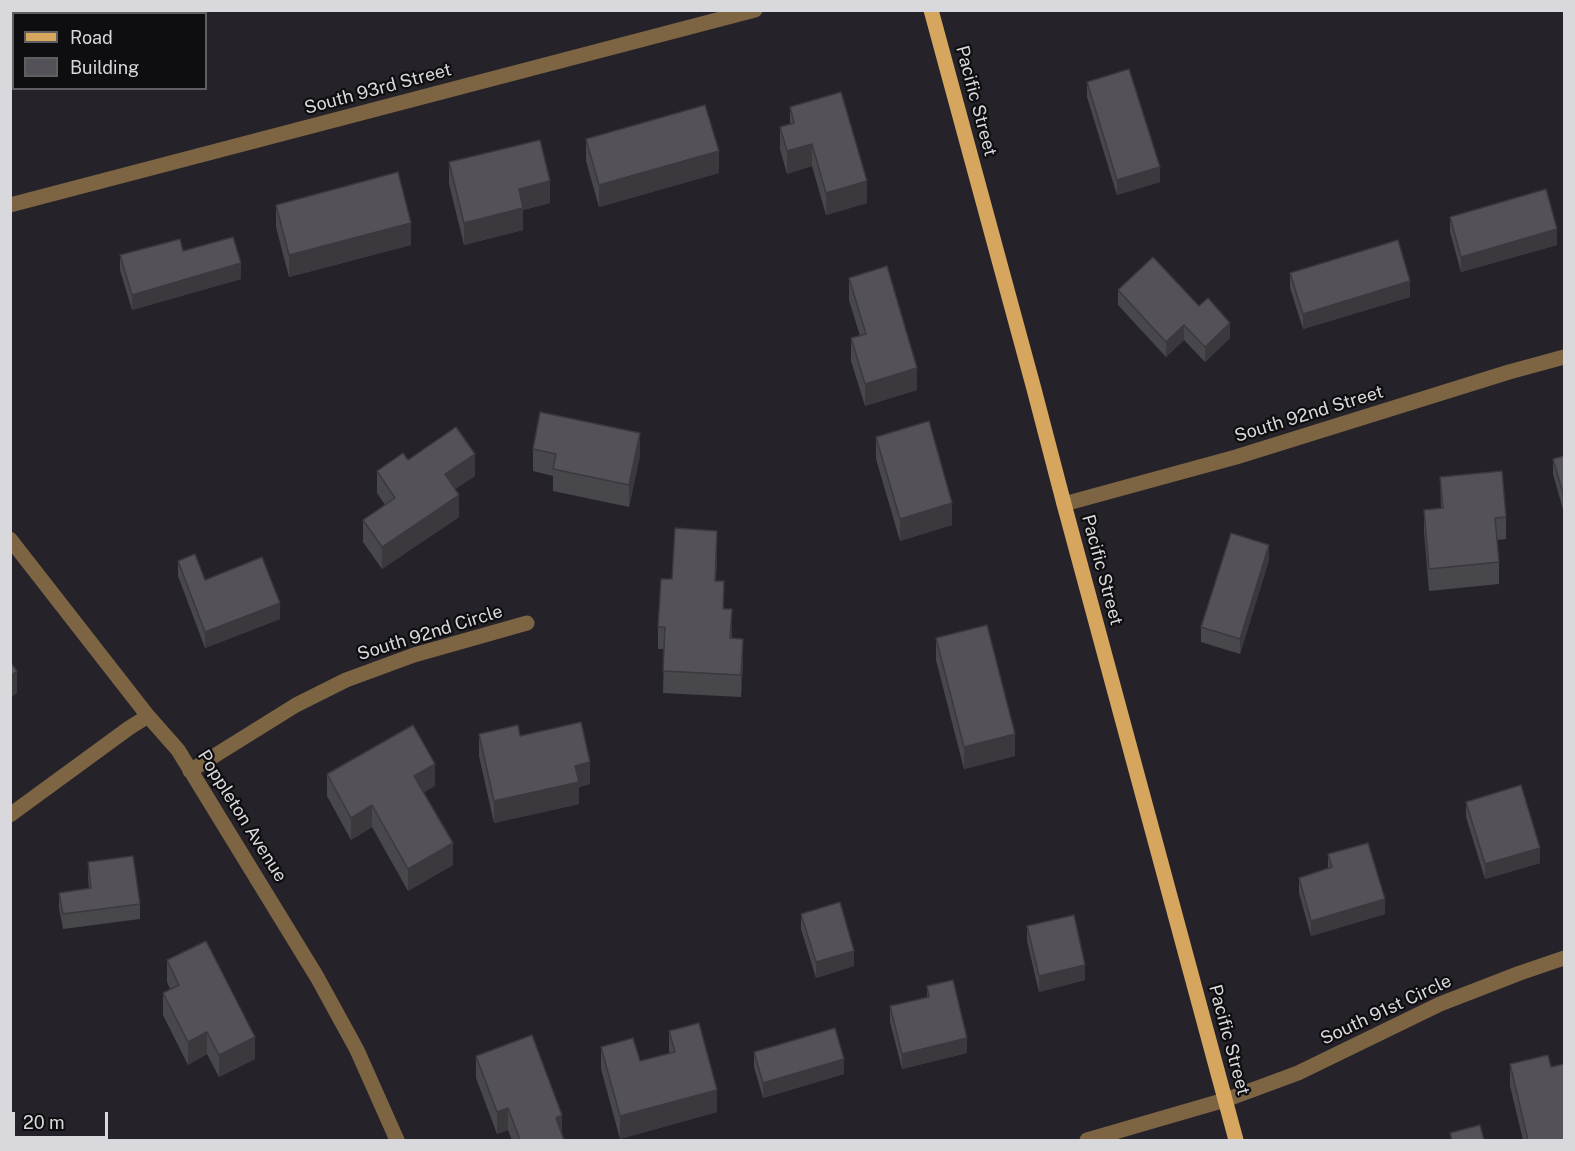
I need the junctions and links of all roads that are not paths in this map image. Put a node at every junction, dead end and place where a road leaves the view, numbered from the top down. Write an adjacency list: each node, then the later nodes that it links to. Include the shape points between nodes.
1 (755, 10): 3 (street, South 93rd Street)
2 (931, 10): 5 (main road, Pacific Street)
3 (10, 206)
4 (1564, 357): 5 (street, South 92nd Street, via 1236,457)
5 (1064, 504): 12 (main road, Pacific Street)
6 (10, 539): 8 (street, Poppleton Avenue)
7 (527, 623): 9 (street, South 92nd Circle, via 414,655 346,680 296,705)
8 (148, 716): 9 (street, Poppleton Avenue, via 178,750); 10 (street)
9 (190, 771): 13 (street, Poppleton Avenue, via 317,977 357,1050)
10 (10, 815)
11 (1564, 958): 12 (street, South 91st Circle, via 1440,1005 1306,1070)
12 (1225, 1100): 14 (street, South 91st Circle); 15 (main road, Pacific Street)
13 (398, 1140)
14 (1087, 1140)
15 (1236, 1140)

